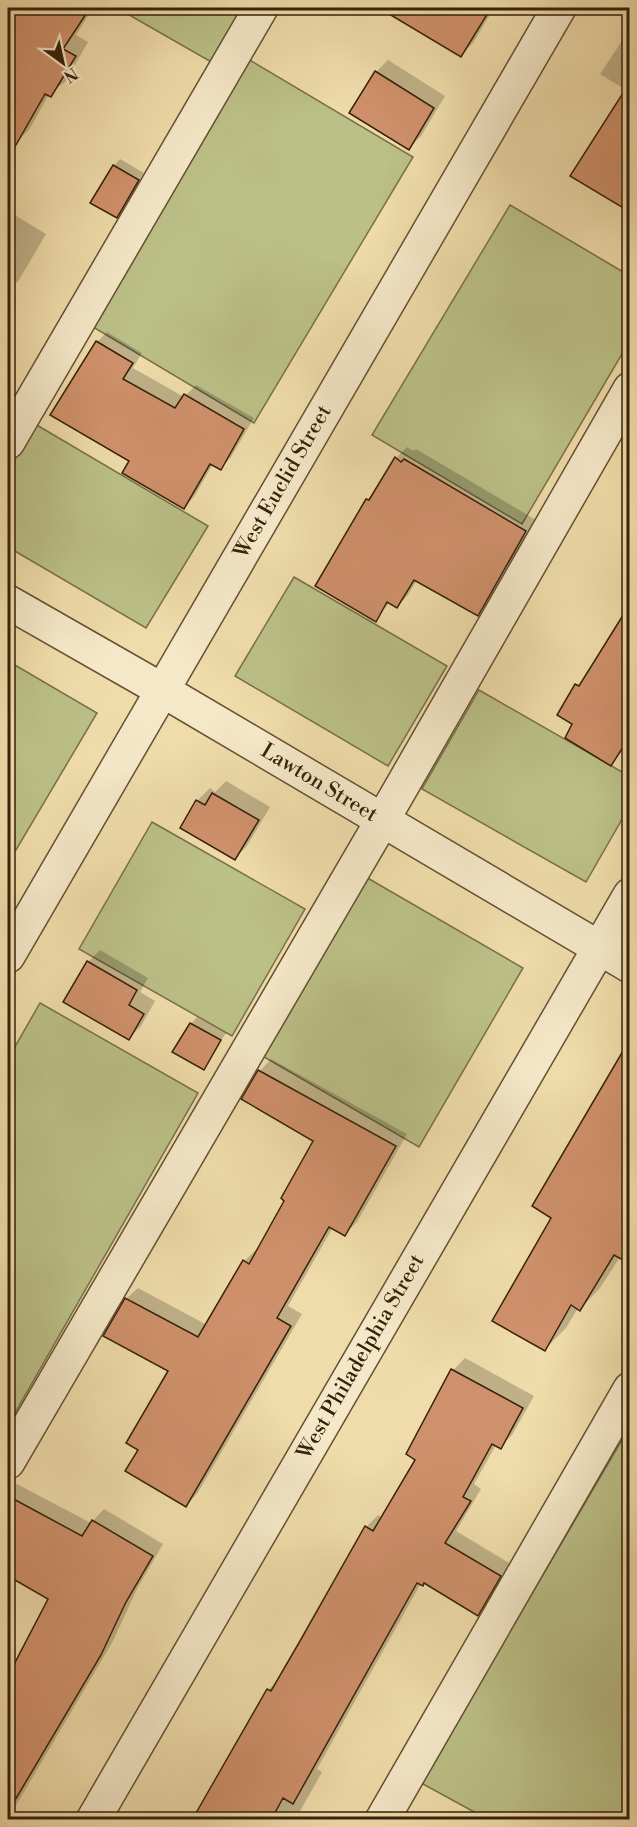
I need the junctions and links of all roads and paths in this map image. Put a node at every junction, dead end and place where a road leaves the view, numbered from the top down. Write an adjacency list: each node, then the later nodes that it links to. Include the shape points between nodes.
1 (261, 8): 4 (street)
2 (559, 8): 6 (street, West Euclid Street)
3 (630, 389): 7 (street)
4 (8, 442)
5 (8, 602): 6 (street, Lawton Street)
6 (162, 690): 7 (street, Lawton Street); 10 (street, West Euclid Street)
7 (382, 821): 9 (street, Lawton Street); 13 (street)
8 (630, 896): 9 (street, West Philadelphia Street)
9 (599, 948): 11 (street, Lawton Street); 14 (street, West Philadelphia Street)
10 (8, 956)
11 (630, 966)
12 (630, 1389): 15 (street)
13 (8, 1462)
14 (93, 1820)
15 (382, 1820)

